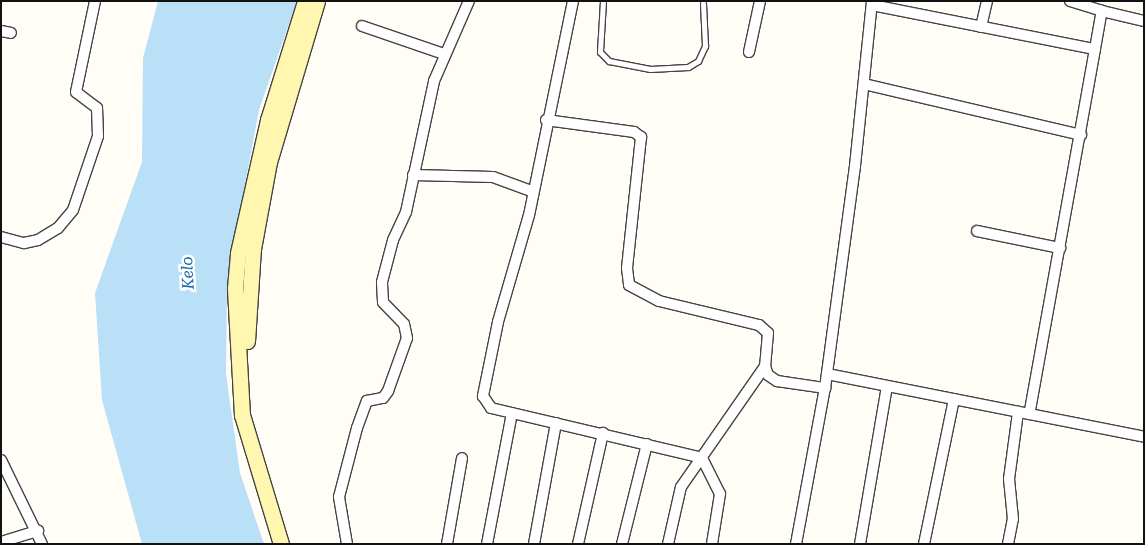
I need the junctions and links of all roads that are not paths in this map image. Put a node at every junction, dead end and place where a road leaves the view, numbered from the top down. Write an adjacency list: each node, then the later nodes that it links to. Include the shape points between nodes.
1 (95, 1): 25 (street, via 76,92 97,108 98,136 73,210 58,228 38,240 24,243)
2 (305, 1): 45 (street, via 268,120 238,253 235,288 242,415)
3 (317, 1): 46 (street, via 269,162 253,249 247,331 250,412)
4 (469, 1): 18 (street)
5 (573, 1): 20 (street)
6 (603, 1): 10 (lane, via 600,52 610,61 650,69 688,67 698,61 705,46)
7 (760, 1): 17 (street)
8 (986, 1): 15 (street)
9 (1070, 1): 12 (street)
10 (703, 2)
11 (872, 3): 15 (street); 19 (street)
12 (1102, 11): 13 (street); 16 (street)
13 (1144, 21)
14 (362, 26): 18 (street)
15 (981, 27): 16 (street)
16 (1095, 49): 21 (street)
17 (749, 52)
18 (444, 54): 22 (street, via 434,81)
19 (864, 84): 21 (street); 28 (street)
20 (546, 120): 23 (street); 27 (street, via 634,132 642,137 627,268 629,285 659,301 765,328 768,333)
21 (1081, 135): 26 (street)
22 (413, 175): 23 (street, via 493,176); 47 (street, via 406,212 393,240 382,282 383,302 404,324 407,338 388,391 383,398 367,401 354,437 339,496)
23 (531, 191): 33 (street, via 529,215 498,322 482,396 491,408)
24 (977, 231): 26 (street)
25 (1, 237)
26 (1060, 248): 34 (street)
27 (764, 366): 30 (street, via 777,381); 40 (street)
28 (827, 374): 29 (street); 30 (street)
29 (887, 386): 31 (street); 56 (street)
30 (825, 388): 55 (street)
31 (954, 399): 32 (street); 57 (street)
32 (1018, 412): 34 (street); 58 (street, via 1009,479 1013,519)
33 (512, 413): 35 (street); 49 (street)
34 (1029, 414): 37 (street)
35 (556, 423): 36 (street); 50 (street)
36 (603, 433): 38 (street); 51 (street)
37 (1144, 437)
38 (647, 444): 40 (street); 52 (street)
39 (462, 458): 48 (street)
40 (702, 458): 53 (street, via 677,498); 54 (street, via 720,494)
41 (1, 461): 42 (street)
42 (38, 531): 43 (street); 44 (street)
43 (1, 542)
44 (42, 544)
45 (282, 544)
46 (286, 544)
47 (347, 544)
48 (447, 544)
49 (487, 544)
50 (534, 544)
51 (578, 544)
52 (622, 544)
53 (668, 544)
54 (712, 544)
55 (796, 544)
56 (860, 544)
57 (924, 544)
58 (1008, 544)

